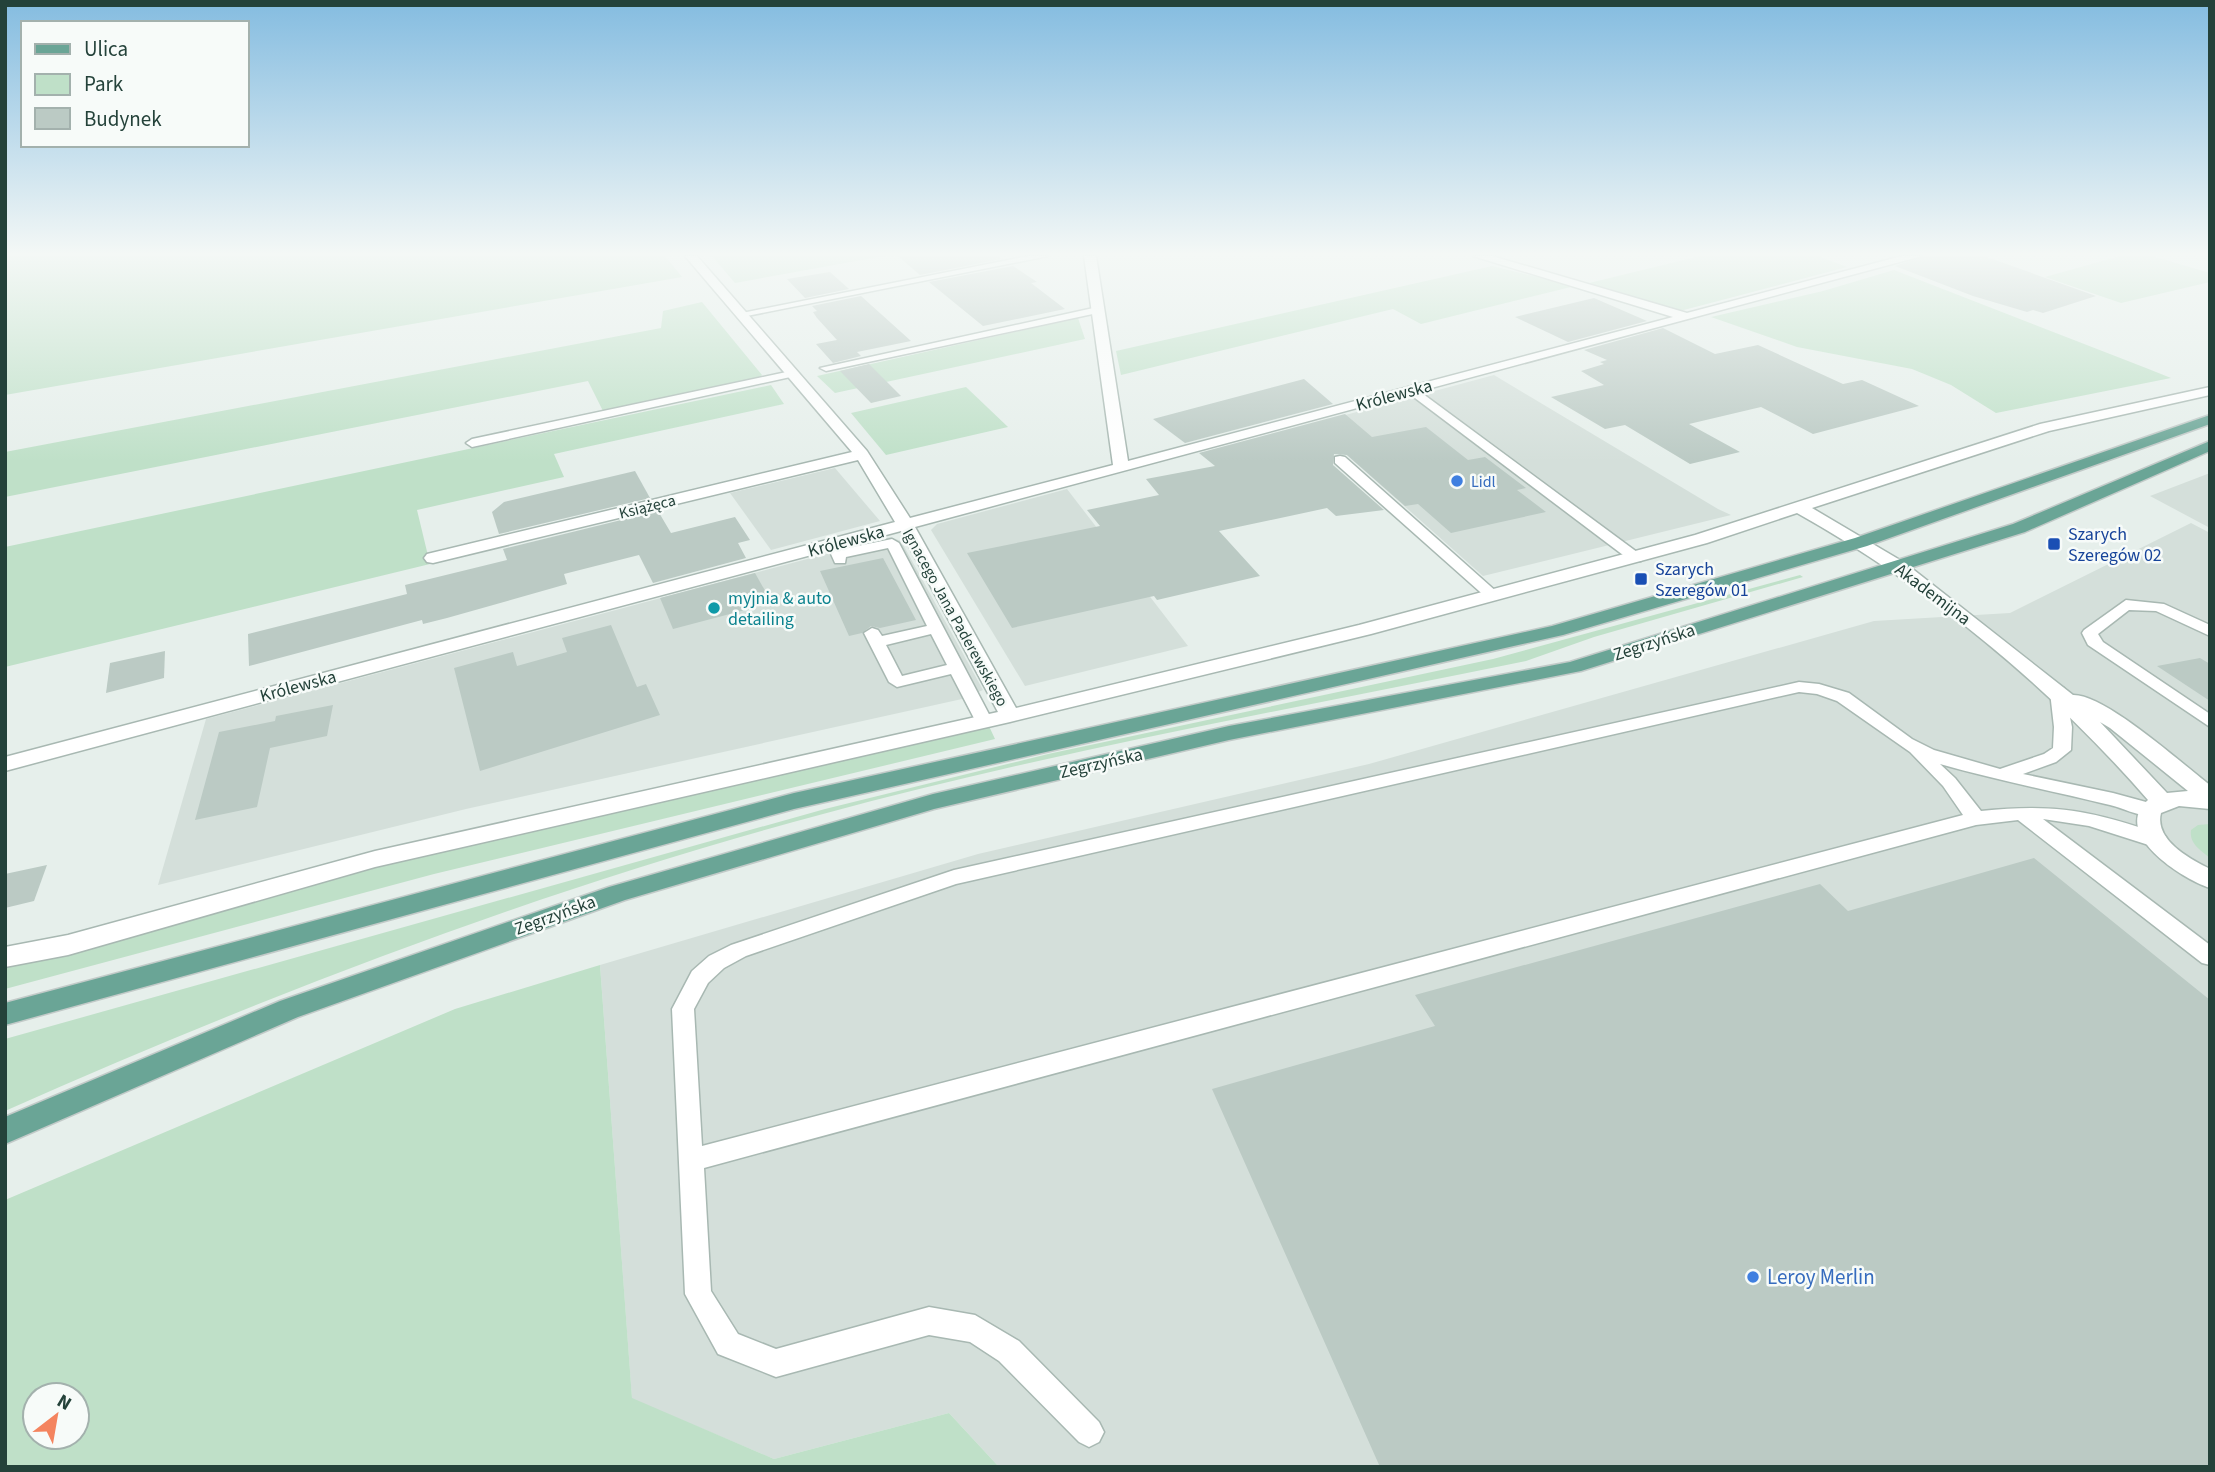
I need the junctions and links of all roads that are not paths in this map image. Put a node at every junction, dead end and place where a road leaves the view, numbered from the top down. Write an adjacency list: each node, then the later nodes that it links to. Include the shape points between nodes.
1 (751, 325): 6 (street, Ignacego Jana Paderewskiego)
2 (1029, 325): 5 (lane)
3 (1100, 325): 14 (street)
4 (1658, 325): 7 (street, Królewska)
5 (826, 368)
6 (792, 374): 10 (lane); 12 (street, Ignacego Jana Paderewskiego)
7 (1411, 390): 14 (street, Królewska); 19 (lane)
8 (2210, 391): 15 (street, via 2045,427)
9 (2210, 419): 17 (main road, Zegrzyńska)
10 (472, 443)
11 (2210, 445): 21 (main road, Zegrzyńska, via 2019,528)
12 (862, 454): 16 (street, Ignacego Jana Paderewskiego); 18 (street, Książęca)
13 (1340, 460): 22 (lane)
14 (1121, 468): 16 (street, Królewska)
15 (1800, 508): 17 (street, Akademijna); 19 (street)
16 (905, 525): 27 (street, Ignacego Jana Paderewskiego); 31 (street, Królewska)
17 (1861, 542): 21 (street, Akademijna); 41 (main road, Zegrzyńska, via 1556,631 794,801)
18 (433, 558)
19 (1636, 558): 22 (street)
20 (840, 560): 23 (lane, via 838,554 892,543)
21 (1899, 567): 26 (street, Akademijna); 42 (main road, Zegrzyńska, via 1574,667 1228,733 933,802 618,893 289,1009)
22 (1493, 596): 27 (street)
23 (936, 628): 25 (lane); 25 (lane, via 874,638 897,682)
24 (2210, 631): 29 (lane, via 2159,607 2126,605 2090,633 2096,645)
25 (957, 668): 28 (lane)
26 (2058, 692): 32 (lane, via 2062,750); 33 (street, Akademijna, via 2118,723); 34 (street, Akademijna, via 2129,764)
27 (1010, 716): 28 (street)
28 (983, 720): 39 (street, via 375,859 68,945)
29 (2210, 722)
30 (1906, 743): 32 (lane, via 1947,761); 36 (lane, via 1949,782); 43 (lane, via 1843,697 1808,687 1789,689 954,877 750,945 702,972 688,991 683,1009)
31 (5, 764)
32 (2000, 775): 34 (lane)
33 (2210, 799): 34 (street)
34 (2156, 806): 37 (street, via 2148,819)
35 (2023, 814): 36 (lane); 37 (lane, via 2082,817); 40 (lane)
36 (1976, 818): 43 (lane)
37 (2158, 841): 38 (street)
38 (2210, 879)
39 (5, 957)
40 (2210, 957)
41 (5, 1014)
42 (5, 1131)
43 (691, 1160): 44 (lane, via 698,1294 728,1344 776,1363 929,1321 975,1329 1009,1351)
44 (1089, 1432)

